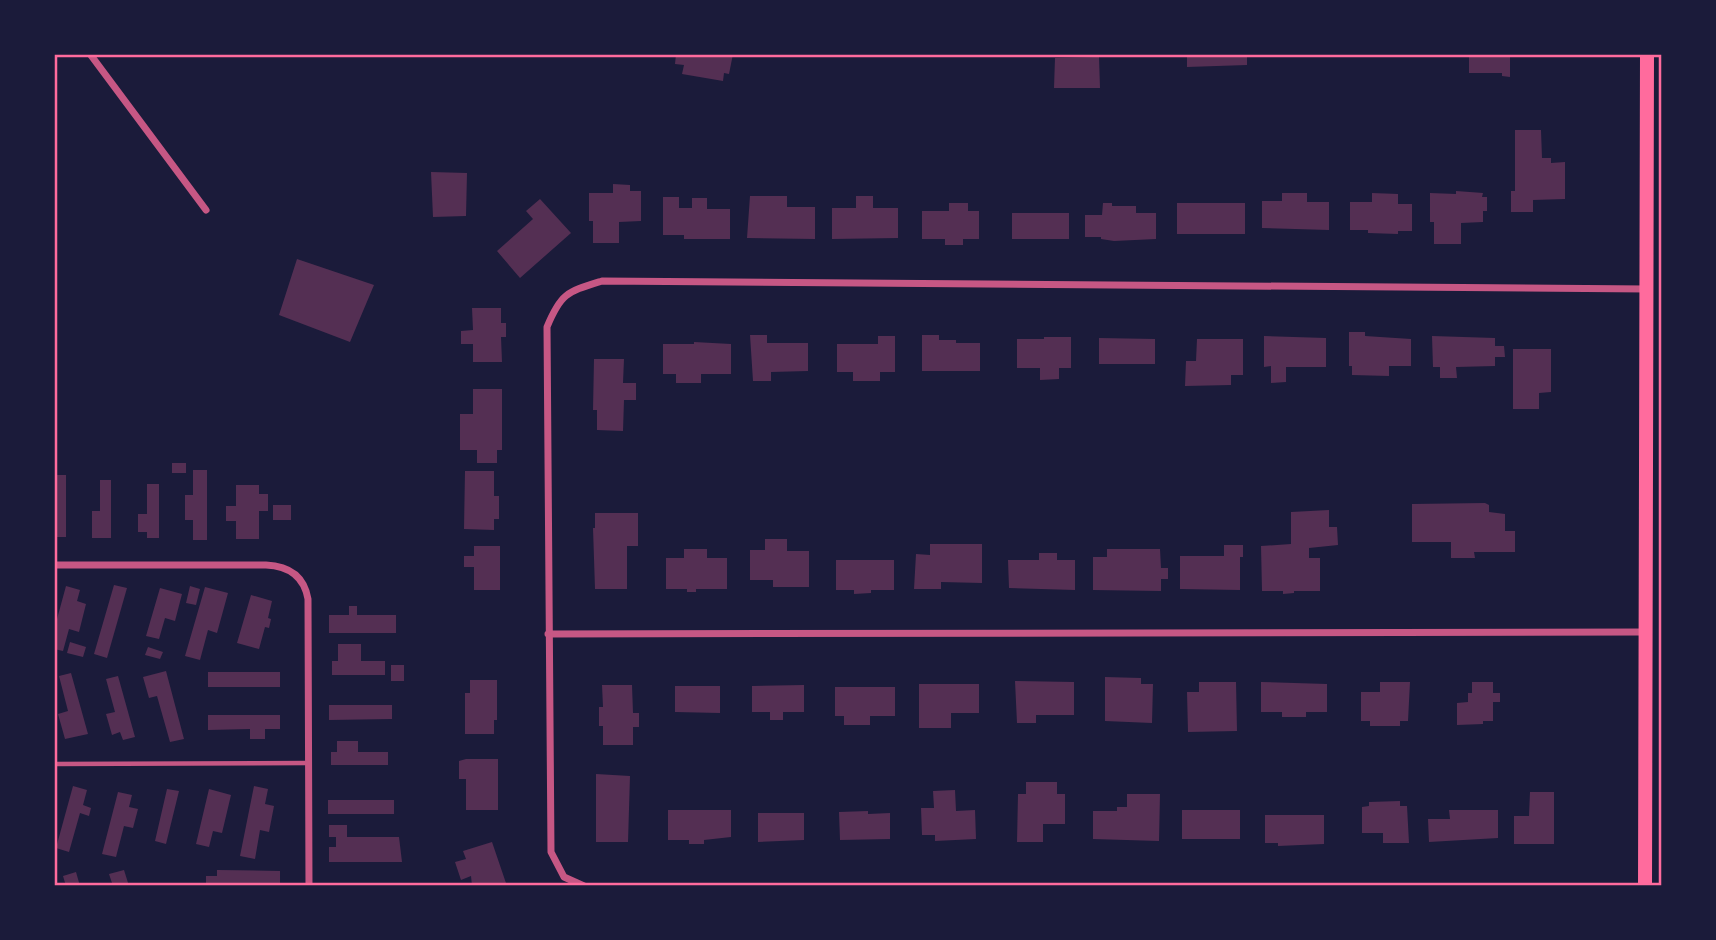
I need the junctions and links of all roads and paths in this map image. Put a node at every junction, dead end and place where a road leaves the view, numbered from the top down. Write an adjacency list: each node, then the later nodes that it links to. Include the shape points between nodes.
1 (90, 54): 3 (street)
2 (1647, 54): 4 (main road)
3 (206, 210)
4 (1647, 289): 6 (main road); 7 (street, via 601,281 578,288 557,302 547,327)
5 (54, 565): 8 (street, via 266,565 295,573 308,599)
6 (1647, 632): 7 (street); 12 (main road)
7 (548, 634): 11 (street, via 551,852 564,877)
8 (309, 763): 9 (lane); 10 (street)
9 (54, 764)
10 (309, 886)
11 (584, 886)
12 (1645, 886)

